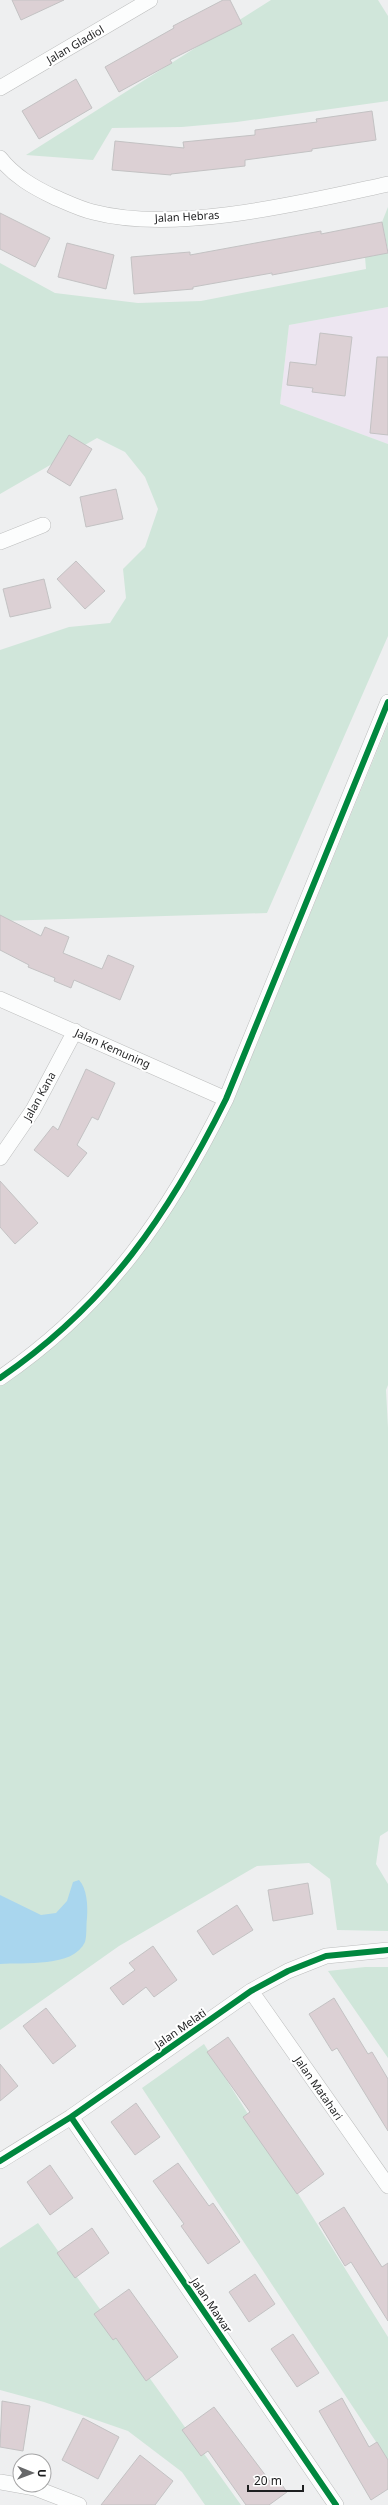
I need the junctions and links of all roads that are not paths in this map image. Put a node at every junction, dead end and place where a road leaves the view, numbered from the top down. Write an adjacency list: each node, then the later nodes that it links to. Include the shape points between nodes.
1 (150, 0): 2 (street, Jalan Gladiol)
2 (0, 88)
3 (0, 158): 4 (street, Jalan Hebras, via 10,171 38,189 70,204 93,213 144,219 210,216 313,201)
4 (388, 184)
5 (43, 525): 6 (street)
6 (0, 542)
7 (388, 702): 10 (street)
8 (0, 999): 9 (street, Jalan Kemuning)
9 (74, 1031): 10 (street, Jalan Kemuning); 11 (street, Jalan Kana, via 33,1110)
10 (226, 1099): 12 (street, via 196,1159 159,1218 114,1278 79,1316 31,1357)
11 (0, 1158)
12 (0, 1378)
13 (388, 1950): 14 (street, Jalan Melati, via 326,1956 288,1971)
14 (251, 1991): 15 (street, Jalan Melati); 17 (street, Jalan Matahari)
15 (71, 2117): 16 (street, Jalan Melati); 20 (street, Jalan Mawar)
16 (0, 2162)
17 (388, 2186)
18 (0, 2482): 19 (street, via 35,2488)
19 (79, 2505)
20 (336, 2505)

